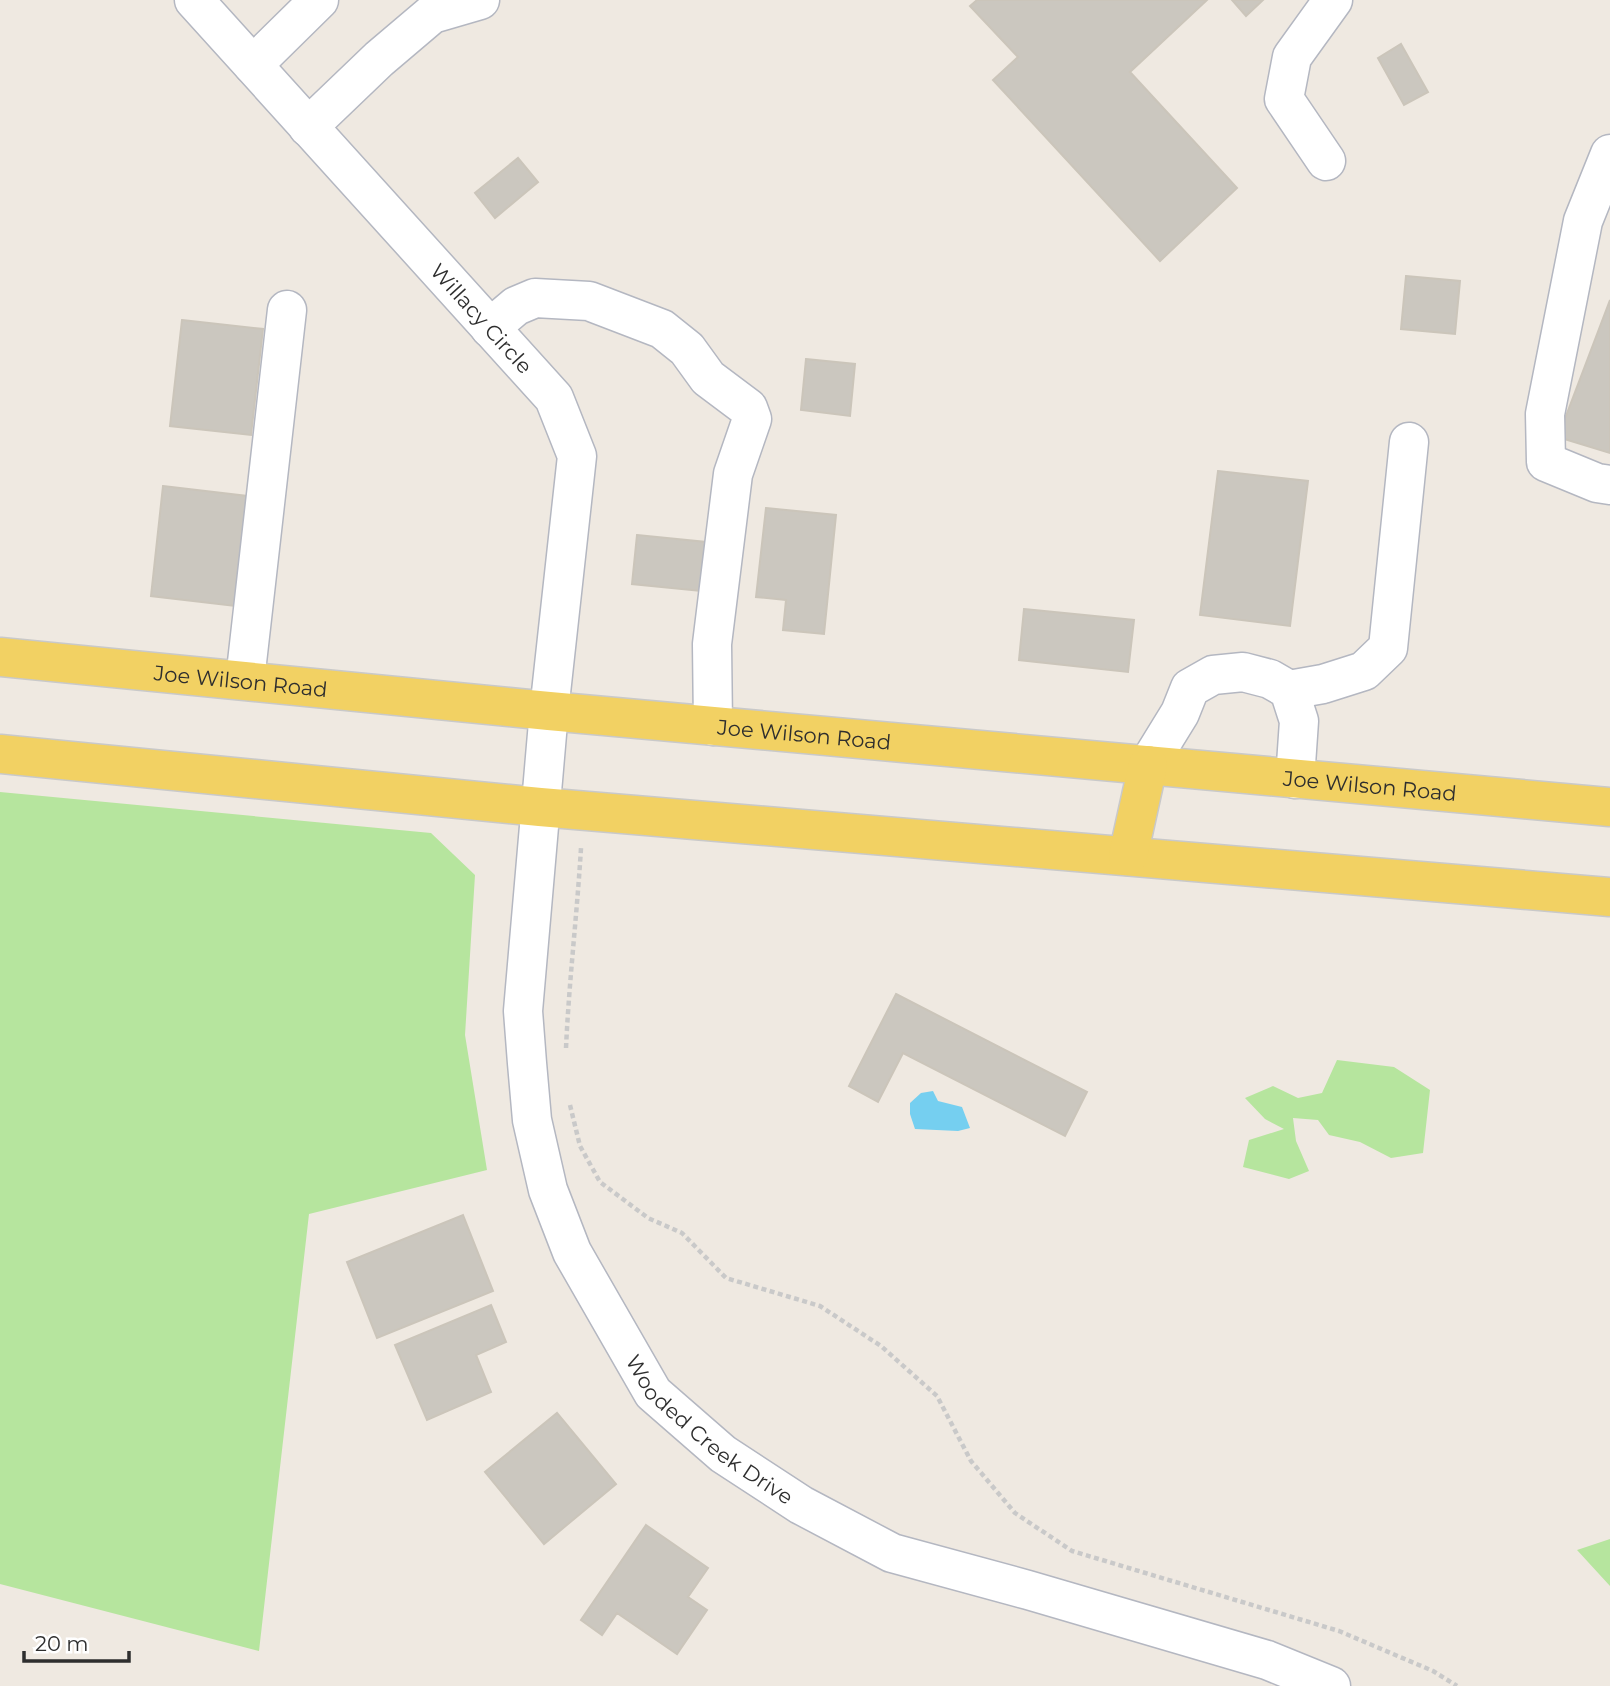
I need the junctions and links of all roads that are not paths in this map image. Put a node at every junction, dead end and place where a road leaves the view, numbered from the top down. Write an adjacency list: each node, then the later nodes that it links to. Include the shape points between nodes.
1 (194, 0): 5 (street, Willacy Circle)
2 (318, 0): 5 (street)
3 (480, 0): 6 (street, via 432,13)
4 (1333, 0): 8 (street, via 1292,57 1284,99)
5 (253, 65): 6 (street, Willacy Circle)
6 (308, 127): 10 (street, Willacy Circle)
7 (1609, 161): 12 (street, via 1583,221 1545,414 1546,462)
8 (1326, 162)
9 (287, 310): 14 (street)
10 (490, 328): 16 (street, Willacy Circle, via 554,398 577,456); 17 (street, via 516,306 535,298 589,301 662,328 687,349 708,378 748,408 752,419 733,474 712,644)
11 (1409, 442): 15 (street, via 1388,648 1364,671)
12 (1610, 485)
13 (0, 657): 14 (main road, Joe Wilson Road)
14 (245, 680): 16 (main road, Joe Wilson Road)
15 (1289, 690): 19 (street, via 1243,672 1213,675 1190,688); 20 (street, via 1299,721)
16 (549, 711): 17 (main road, Joe Wilson Road); 21 (street, Willacy Circle)
17 (713, 726): 19 (main road, Joe Wilson Road)
18 (0, 754): 21 (main road)
19 (1148, 765): 20 (main road, Joe Wilson Road); 23 (main road)
20 (1294, 779): 22 (main road, Joe Wilson Road)
21 (540, 807): 23 (main road); 25 (street, Wooded Creek Drive, via 523,1011 532,1120 548,1191 572,1252 653,1393 723,1454 801,1505 892,1553 1267,1660)
22 (1610, 807)
23 (1128, 856): 24 (main road)
24 (1610, 897)
25 (1331, 1686)

